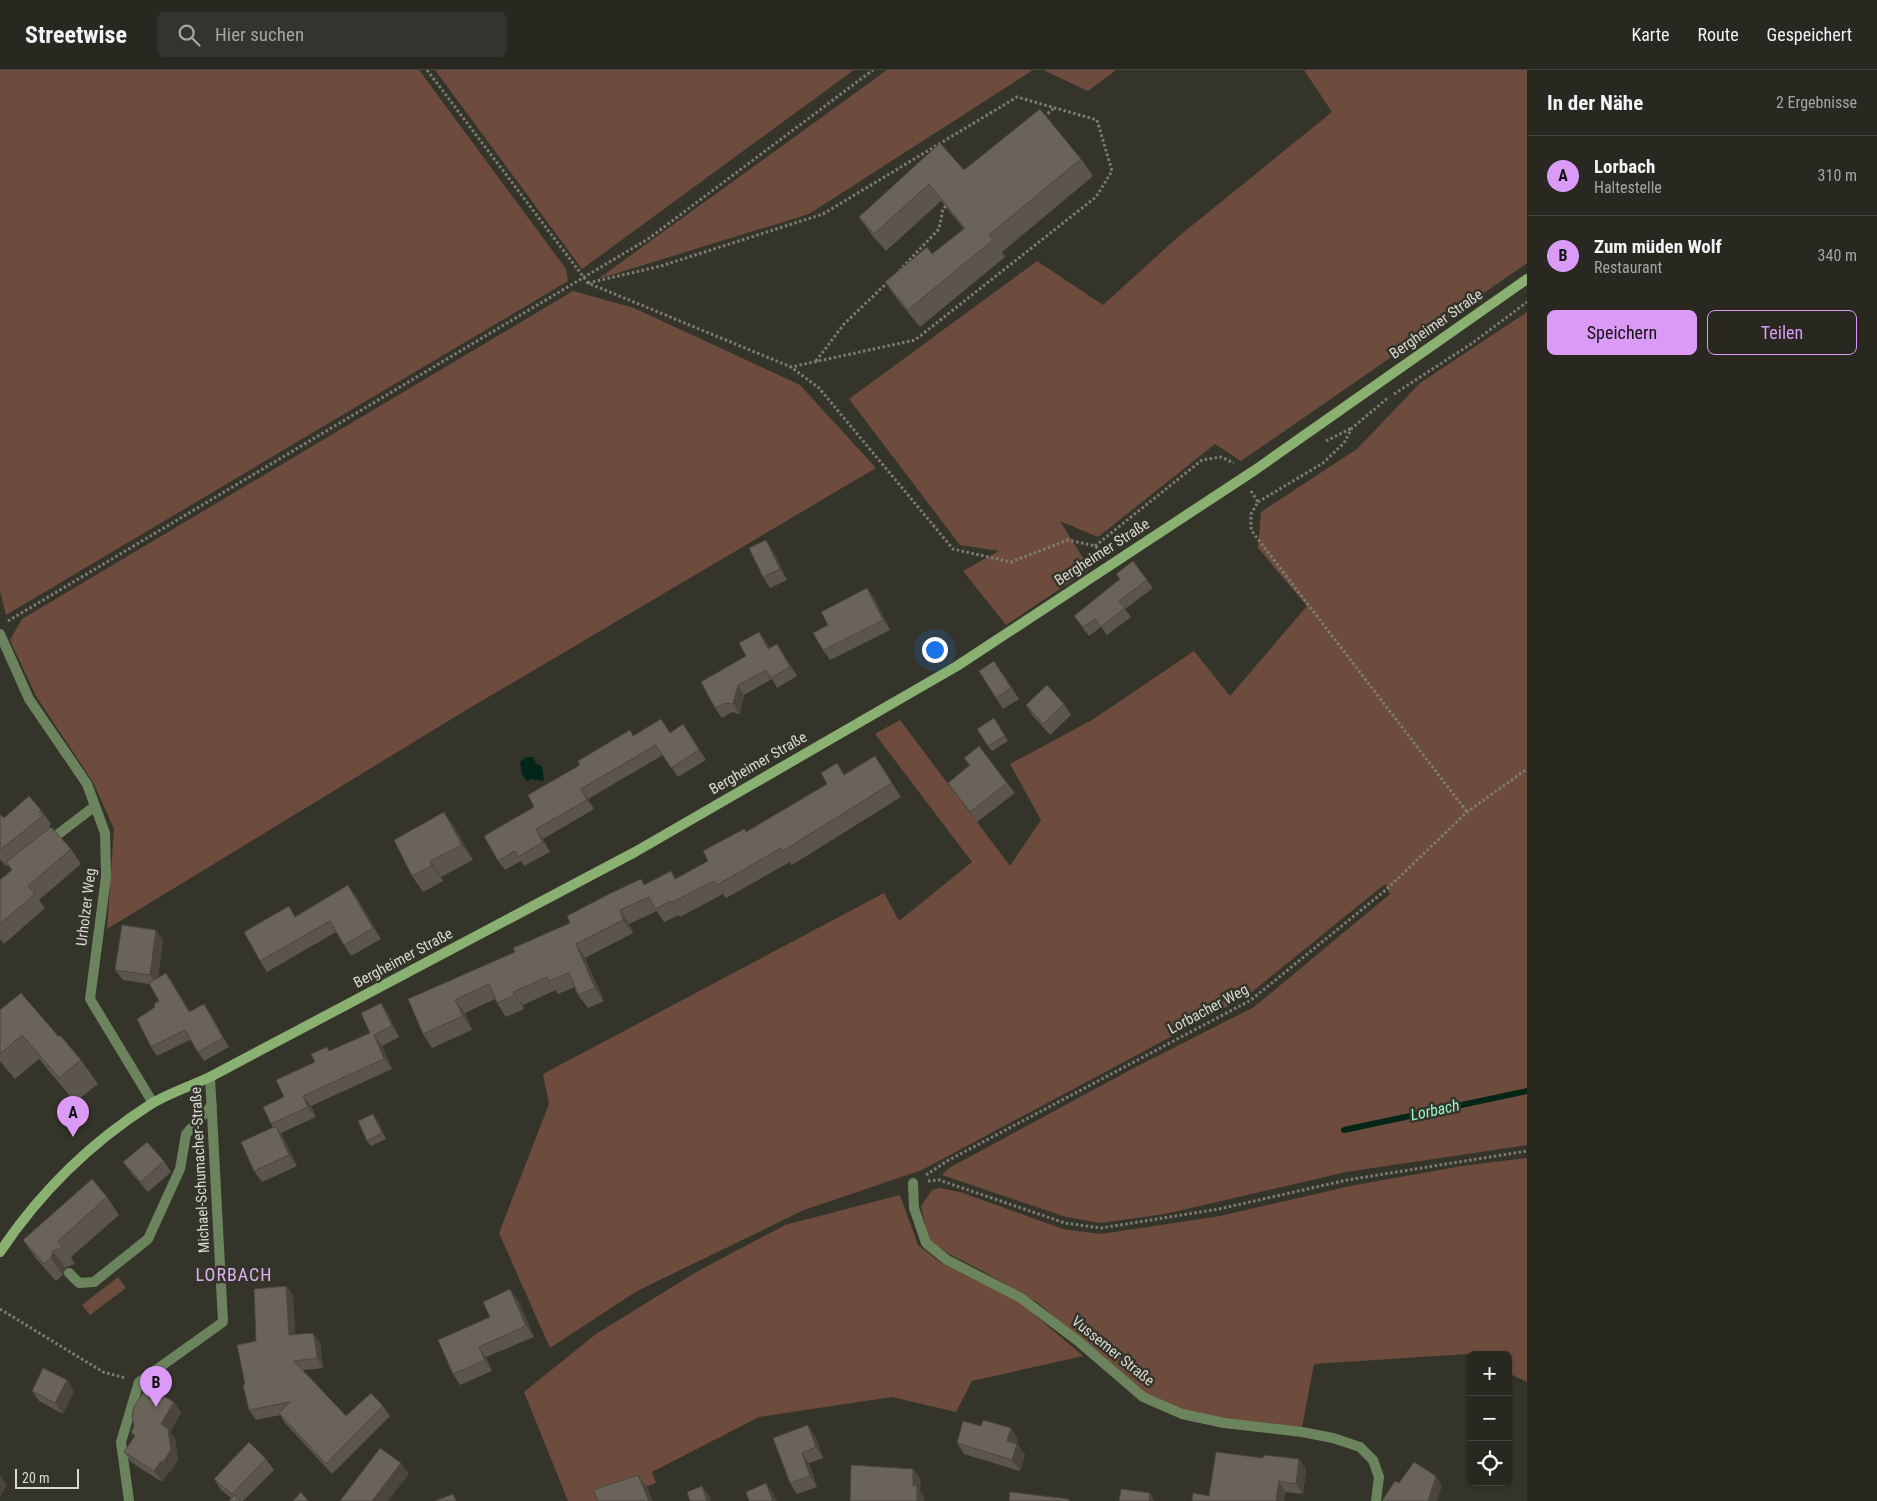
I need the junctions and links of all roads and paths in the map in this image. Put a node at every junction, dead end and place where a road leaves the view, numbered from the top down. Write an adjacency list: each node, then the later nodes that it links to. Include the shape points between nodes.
1 (427, 70): 6 (path)
2 (873, 70): 6 (path, via 648,239)
3 (1054, 108): 4 (path); 8 (path, via 1017,98 823,214 661,266); 10 (path, via 1097,120 1112,172 1096,197 915,340)
4 (1039, 121)
5 (954, 198): 10 (path, via 943,209 939,228 844,324)
6 (582, 278): 8 (path); 17 (path)
7 (1527, 279): 16 (street, Bergheimer Straße, via 1255,470)
8 (588, 283): 11 (path)
9 (1527, 302): 14 (path, via 1389,398 1352,428 1344,443 1323,463)
10 (816, 362): 11 (path)
11 (791, 367): 15 (path, via 820,388 953,549 1011,562 1068,540)
12 (1234, 463): 15 (path, via 1221,457 1202,460)
13 (1251, 491): 14 (path)
14 (1258, 502): 21 (path, via 1251,514 1251,530)
15 (1095, 546): 16 (path)
16 (1114, 562): 23 (street, Bergheimer Straße, via 957,666 635,852)
17 (0, 626)
18 (0, 634): 20 (street, Urholzer Weg, via 29,699 86,784)
19 (1527, 769): 21 (path, Lorbacher Weg)
20 (95, 806): 22 (street); 24 (street, Urholzer Weg, via 105,833 106,877 90,999)
21 (1467, 812): 27 (path, Lorbacher Weg, via 1387,889 1251,1000 955,1156)
22 (36, 852)
23 (210, 1077): 24 (street, Bergheimer Straße); 25 (street, Michael-Schumacher-Straße)
24 (153, 1103): 28 (street, Bergheimer Straße, via 91,1147 54,1182)
25 (212, 1105): 29 (street, via 186,1134 180,1169 148,1239 94,1282 79,1283); 31 (street, Michael-Schumacher-Straße, via 223,1322)
26 (1527, 1150): 27 (path, via 1347,1180 1220,1209 1101,1228 1065,1223 939,1180)
27 (913, 1183): 33 (street, Vussemer Straße, via 914,1208 926,1242 947,1260 1021,1298 1078,1341 1143,1397 1182,1414 1224,1423 1302,1432 1360,1447 1373,1460 1379,1477)
28 (0, 1252)
29 (69, 1273)
30 (0, 1309): 31 (path, via 103,1372)
31 (139, 1382): 32 (street, via 122,1442)
32 (129, 1501)
33 (1376, 1501)

